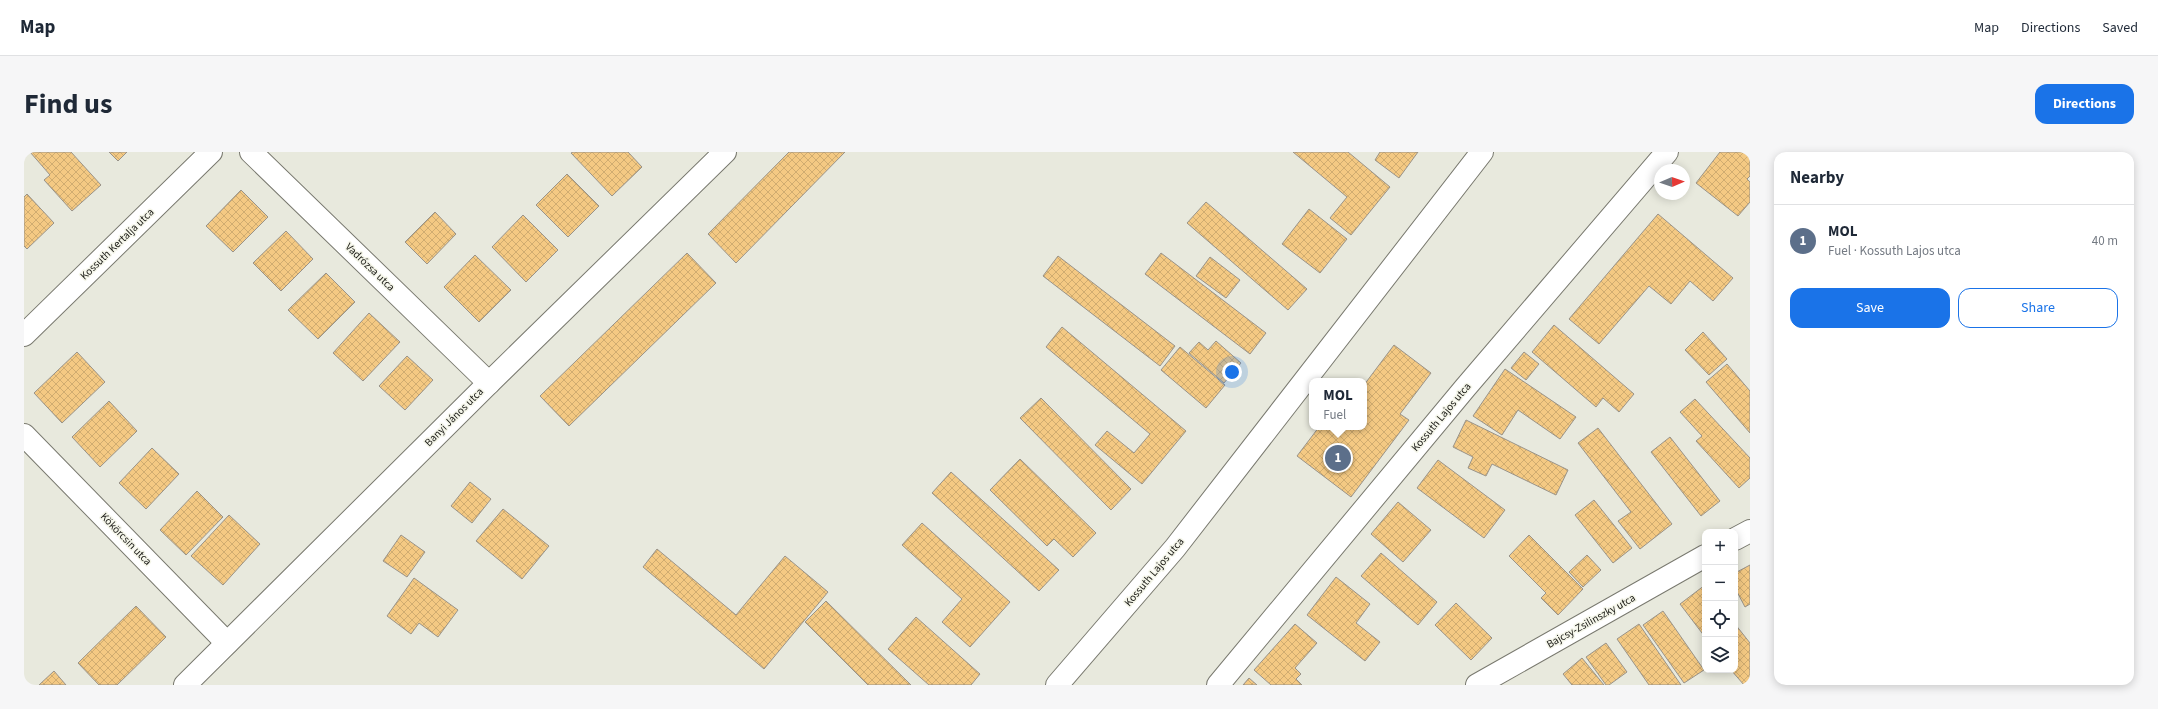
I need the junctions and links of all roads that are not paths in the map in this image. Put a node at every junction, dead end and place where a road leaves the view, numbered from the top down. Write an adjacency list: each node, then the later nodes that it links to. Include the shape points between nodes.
1 (211, 152): 6 (street, Kossuth Kertalja utca)
2 (250, 152): 7 (street, Vadrózsa utca)
3 (725, 152): 7 (street, Banyi János utca)
4 (1482, 152): 14 (street, Kossuth Lajos utca, via 1175,548)
5 (1667, 152): 15 (street, Kossuth Lajos utca, via 1465,388)
6 (24, 335)
7 (488, 383): 12 (street, Banyi János utca)
8 (24, 435): 12 (street, Kökörcsin utca)
9 (1750, 531): 10 (street)
10 (1738, 537)
11 (1702, 558): 16 (street, Bajcsy-Zsilinszky utca)
12 (227, 643): 13 (street, Banyi János utca)
13 (185, 685)
14 (1057, 685)
15 (1218, 685)
16 (1477, 685)

